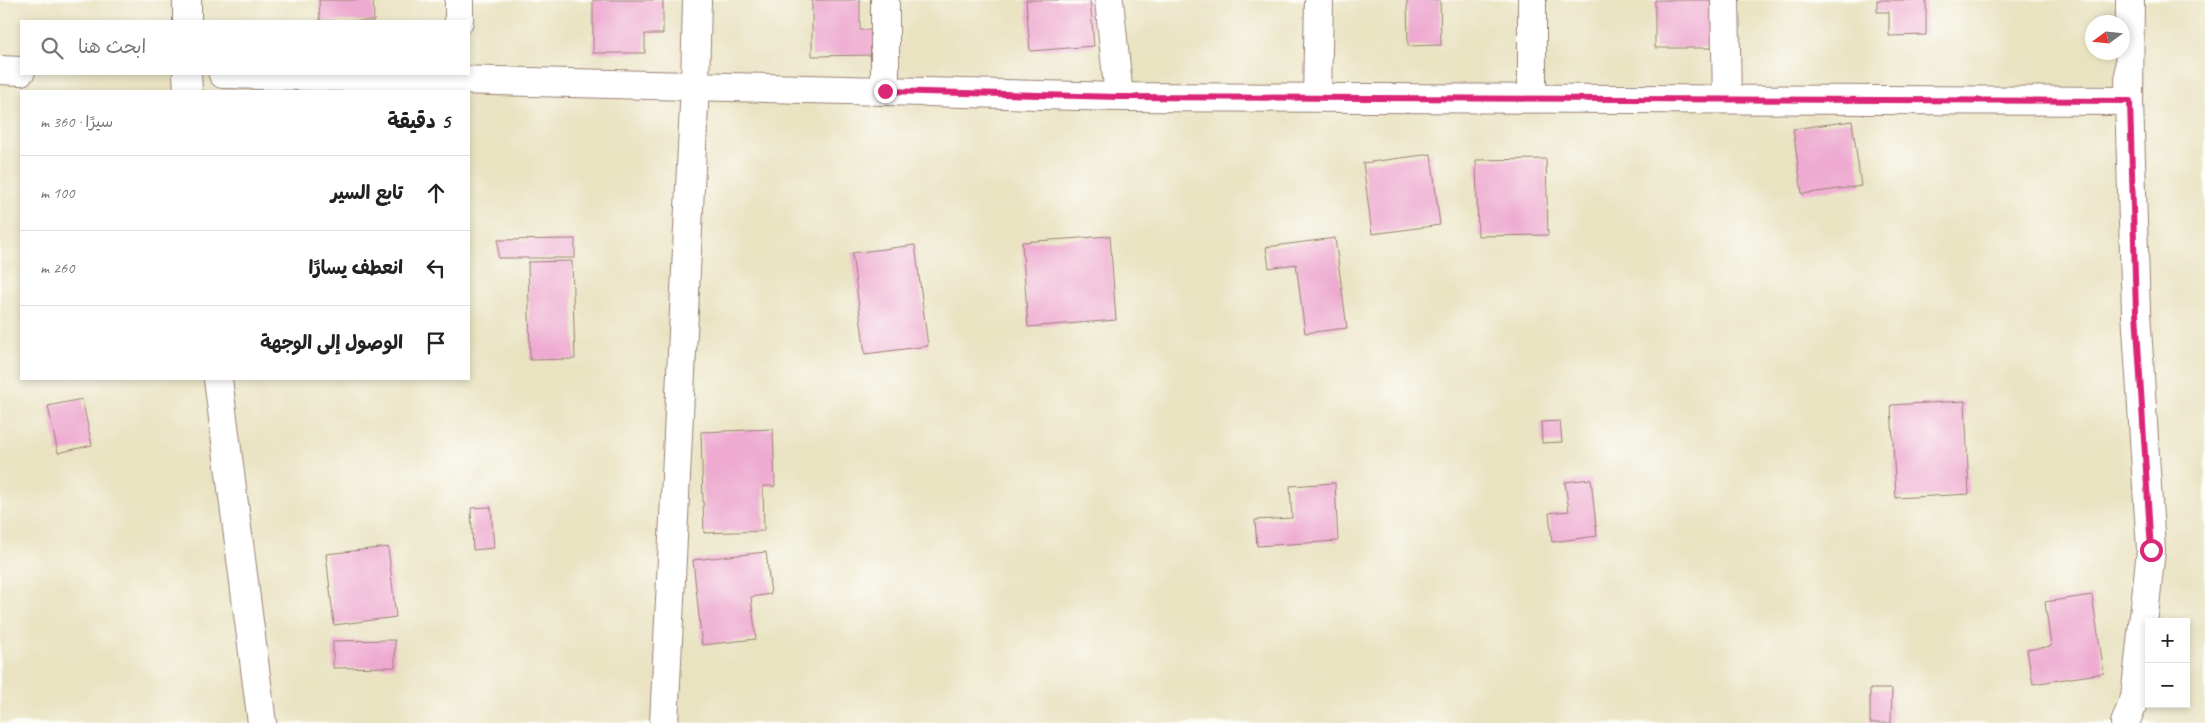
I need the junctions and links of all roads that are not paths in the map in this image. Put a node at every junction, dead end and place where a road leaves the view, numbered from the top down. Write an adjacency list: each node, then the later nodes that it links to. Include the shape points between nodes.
1 (187, 0): 10 (street)
2 (459, 0): 11 (street)
3 (697, 0): 17 (street)
4 (886, 0): 19 (street)
5 (1109, 0): 20 (street)
6 (1319, 0): 21 (street)
7 (1532, 0): 22 (street)
8 (1725, 0): 23 (street)
9 (2130, 0): 24 (street)
10 (187, 20)
11 (459, 20)
12 (0, 70): 13 (street)
13 (20, 70)
14 (186, 75): 18 (street)
15 (301, 75): 16 (street)
16 (458, 77): 17 (street)
17 (695, 85): 19 (street); 27 (street)
18 (188, 90)
19 (885, 91): 20 (street)
20 (1119, 97): 21 (street)
21 (1317, 97): 22 (street)
22 (1532, 98): 23 (street)
23 (1727, 99): 24 (street)
24 (2130, 101): 28 (street, via 2136,312 2151,550 2136,698)
25 (218, 380): 26 (street)
26 (262, 723)
27 (664, 723)
28 (2125, 723)

